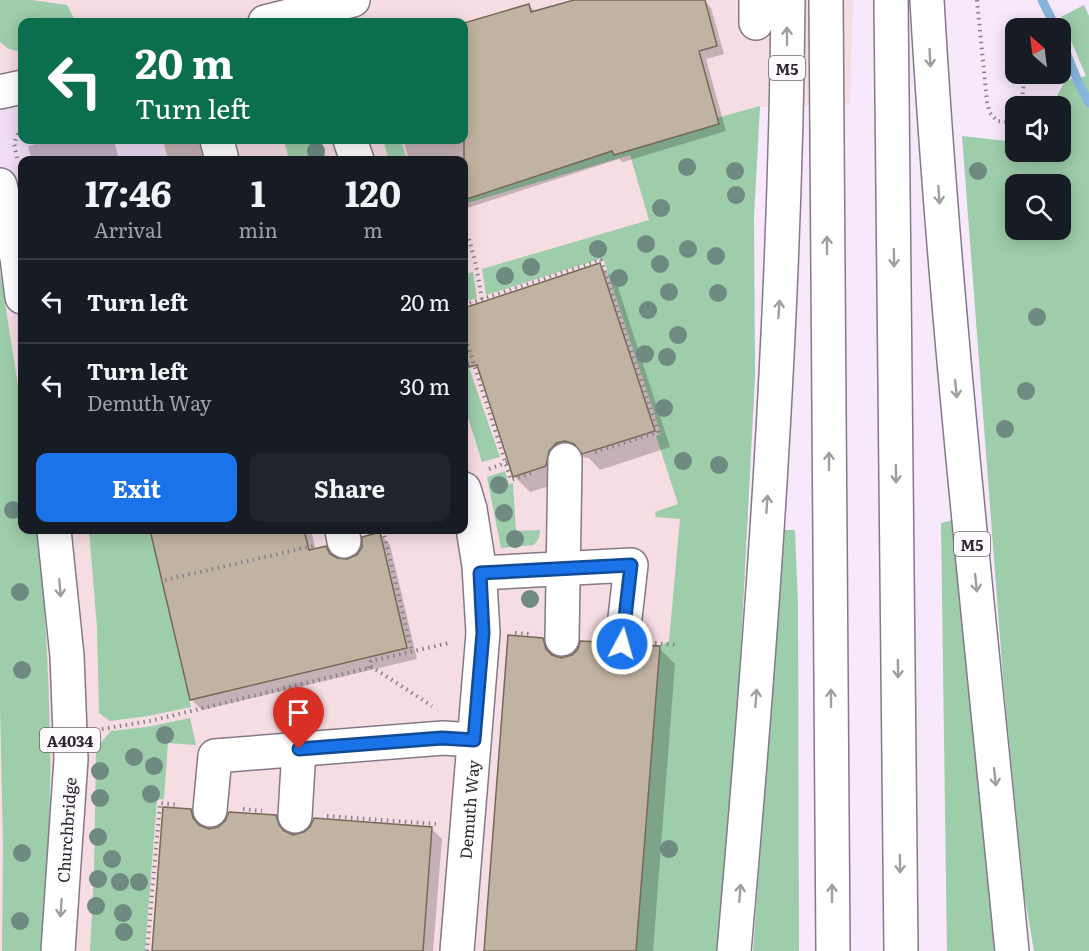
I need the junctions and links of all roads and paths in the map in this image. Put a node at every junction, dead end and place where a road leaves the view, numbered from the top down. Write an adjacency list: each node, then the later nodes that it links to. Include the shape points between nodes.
1 (353, 0): 7 (main road)
2 (788, 0): 44 (main road, M5, one-way to 2, via 755,712 780,303)
3 (826, 0): 45 (main road, M5, one-way to 3)
4 (891, 0): 46 (main road, one-way to 46)
5 (927, 0): 47 (main road, M5, one-way to 47, via 948,309)
6 (977, 0): 11 (path, via 987,102 997,121)
7 (304, 11): 8 (main road)
8 (279, 18)
9 (18, 88): 10 (main road)
10 (0, 92)
11 (1005, 122)
12 (18, 134): 13 (path)
13 (9, 174): 15 (main road)
14 (468, 239): 16 (path)
15 (18, 266)
16 (482, 299): 17 (path); 20 (path, via 602,260 657,432)
17 (468, 304)
18 (468, 347): 19 (path)
19 (470, 354): 21 (path)
20 (565, 461): 21 (path, via 511,480); 26 (main road)
21 (507, 463): 22 (path)
22 (472, 480): 27 (main road, Demuth Way, via 470,509)
23 (54, 534): 41 (main road, Churchbridge / A4034, one-way to 41, via 67,656 71,759)
24 (384, 534): 32 (path)
25 (343, 536): 28 (path)
26 (563, 569): 27 (main road); 29 (main road); 31 (main road, via 631,565)
27 (480, 573): 36 (main road, Demuth Way, via 483,633)
28 (165, 580)
29 (562, 639)
30 (449, 643): 32 (path)
31 (622, 644)
32 (412, 652): 33 (path, via 371,661)
33 (369, 668): 34 (path); 35 (path, via 150,721)
34 (438, 710)
35 (99, 729)
36 (474, 740): 37 (main road, via 442,738); 43 (main road, Demuth Way)
37 (299, 749): 38 (main road, via 214,756); 39 (main road)
38 (211, 809): 39 (path); 42 (path, via 160,803)
39 (295, 815): 40 (path)
40 (443, 824)
41 (58, 951)
42 (147, 951)
43 (457, 951)
44 (734, 951)
45 (833, 951)
46 (901, 951)
47 (1012, 951)

